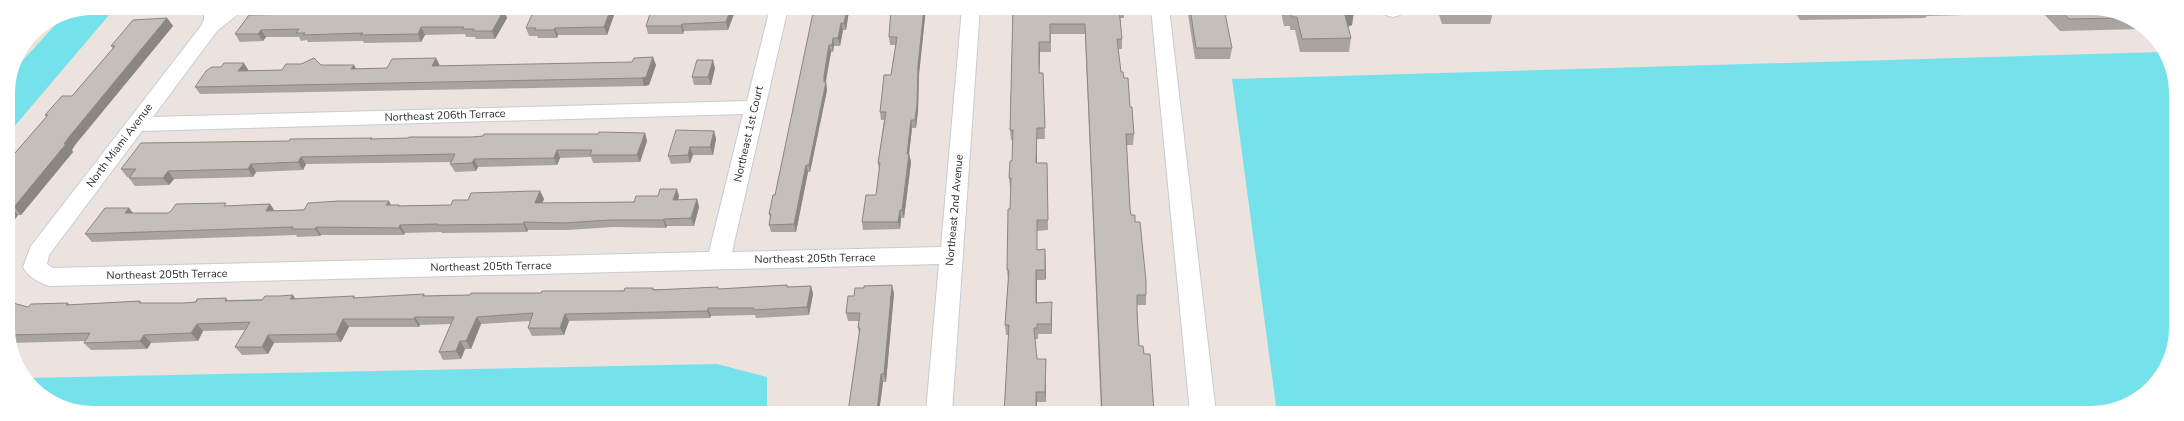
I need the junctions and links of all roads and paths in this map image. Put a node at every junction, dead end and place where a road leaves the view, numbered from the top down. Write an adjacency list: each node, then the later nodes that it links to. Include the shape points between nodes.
1 (211, 15): 6 (street, North Miami Avenue)
2 (777, 15): 5 (street, Northeast 1st Court)
3 (969, 15): 7 (street, Northeast 2nd Avenue)
4 (1161, 15): 11 (street)
5 (755, 106): 6 (street, Northeast 206th Terrace); 8 (street, Northeast 1st Court)
6 (135, 124): 9 (street, North Miami Avenue, via 38,252)
7 (951, 255): 8 (street, Northeast 205th Terrace); 10 (street, Northeast 2nd Avenue)
8 (718, 261): 9 (street, Northeast 205th Terrace, via 49,277)
9 (34, 267)
10 (939, 406)
11 (1202, 406)

